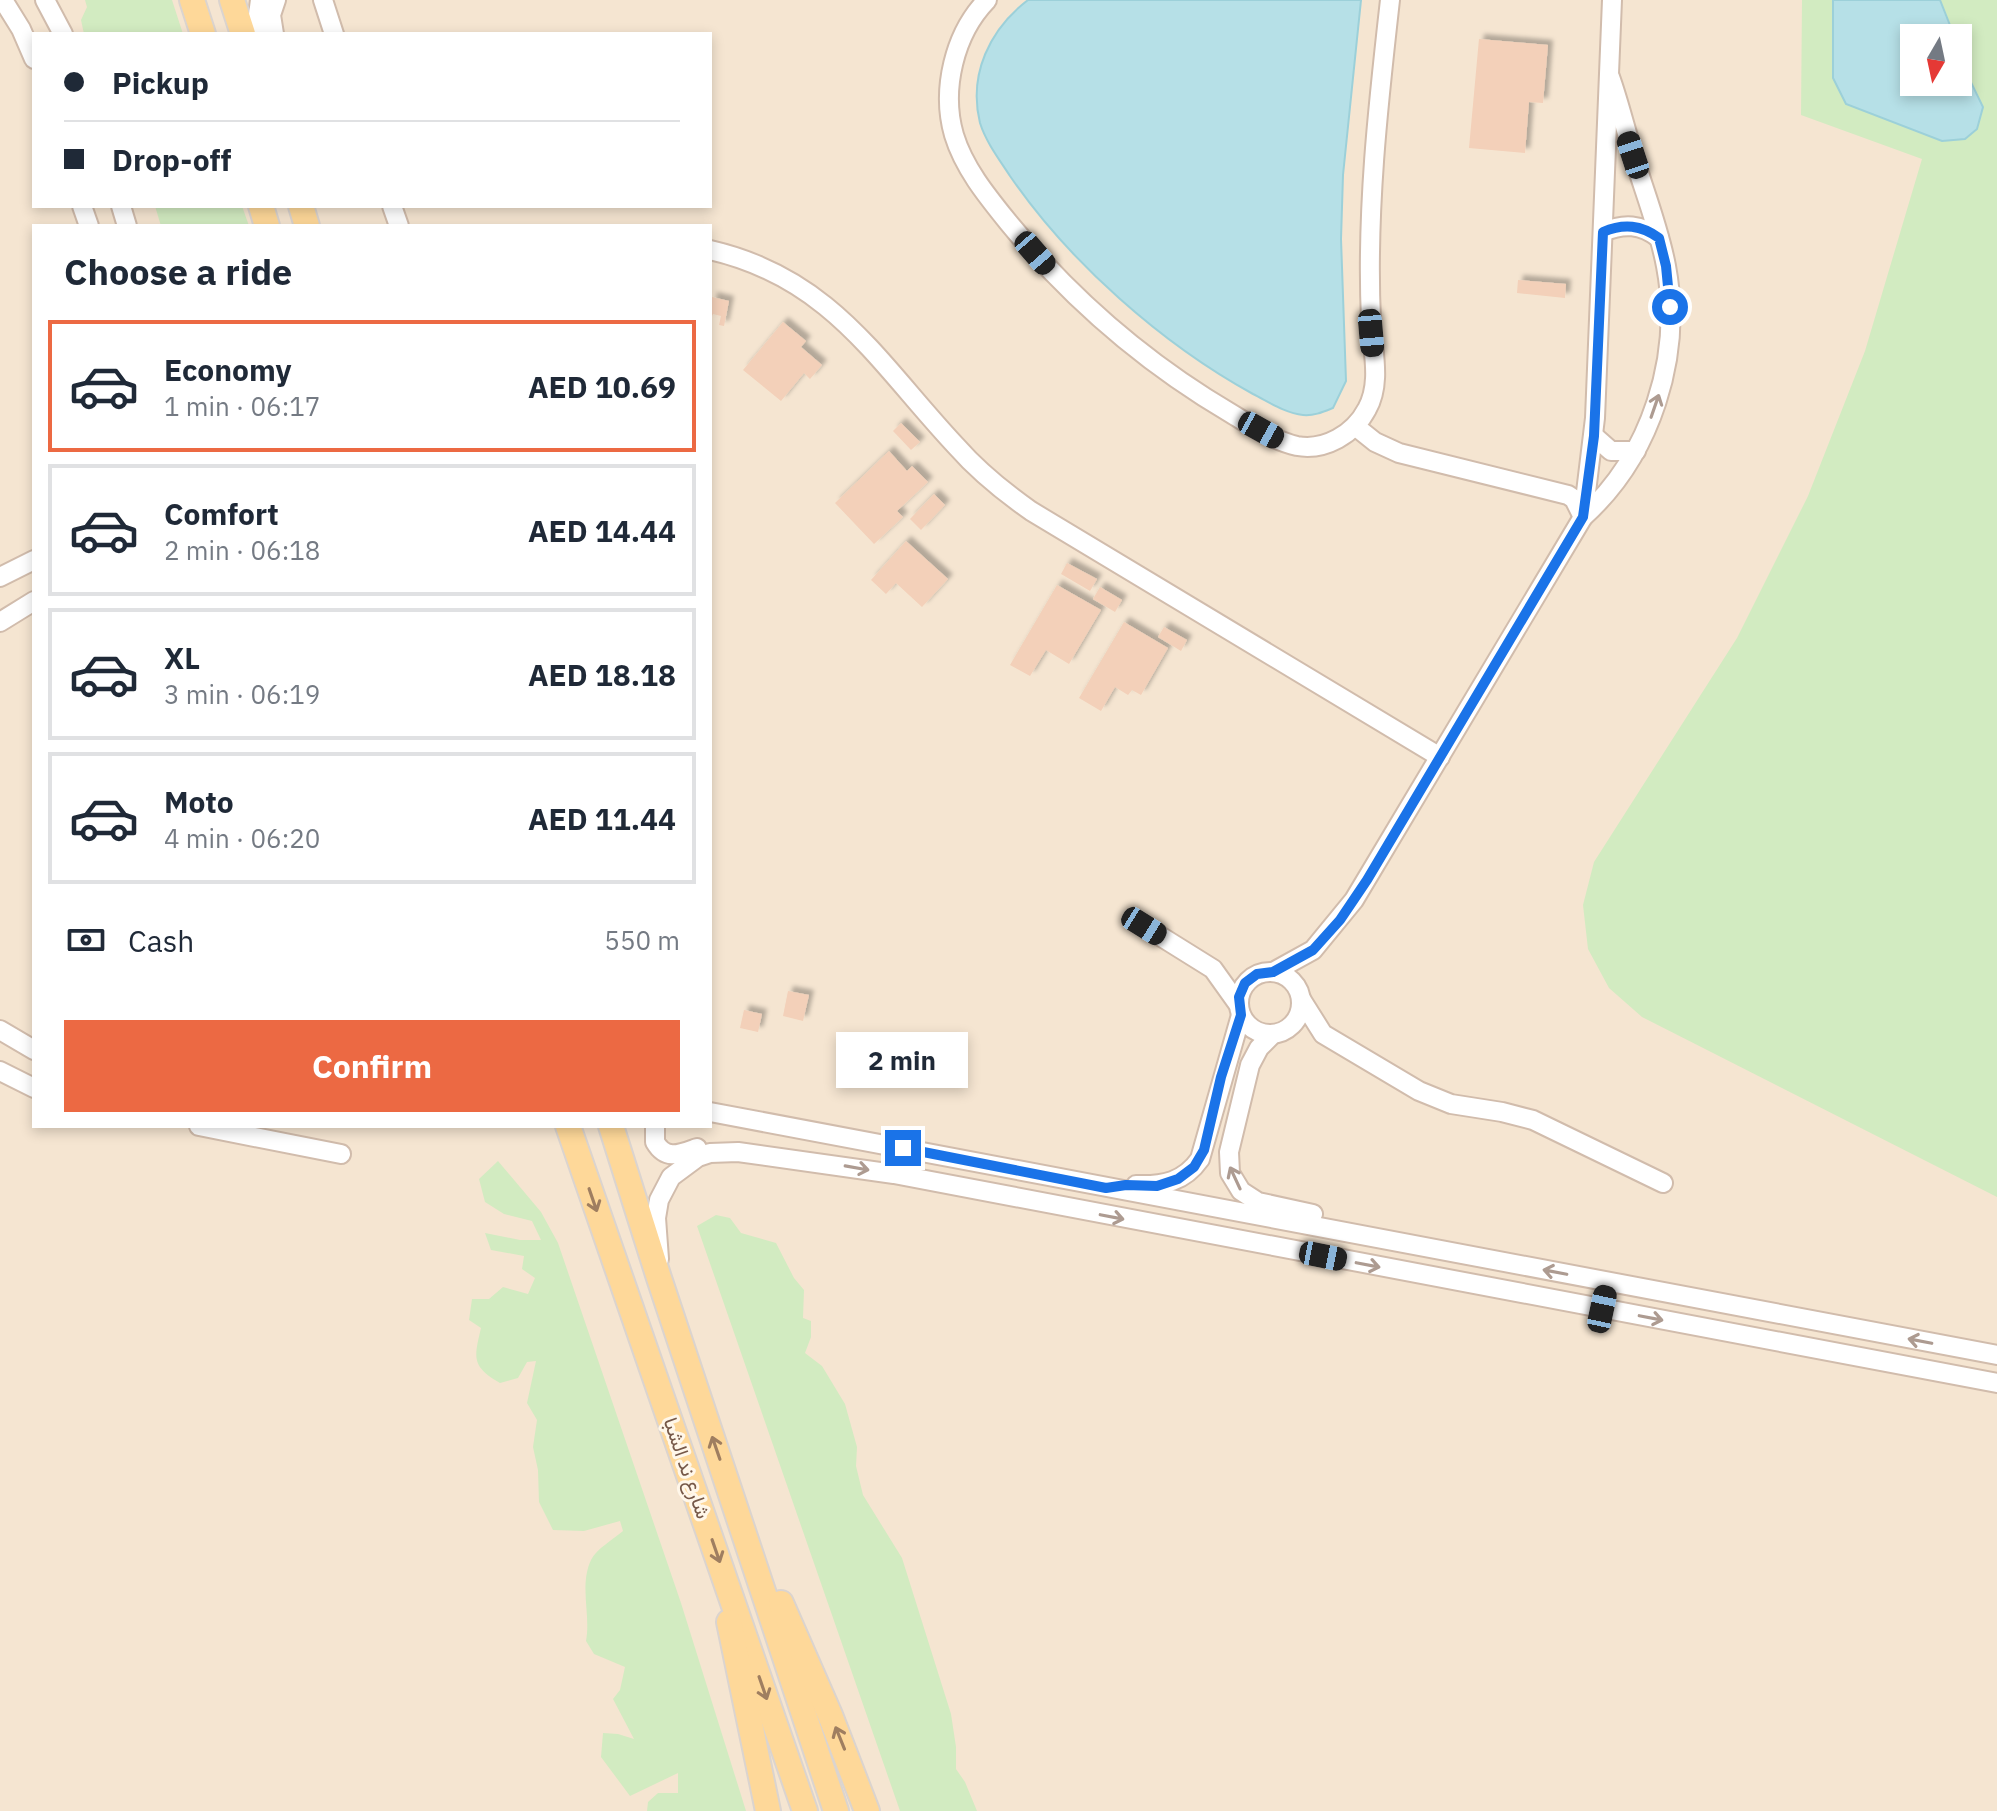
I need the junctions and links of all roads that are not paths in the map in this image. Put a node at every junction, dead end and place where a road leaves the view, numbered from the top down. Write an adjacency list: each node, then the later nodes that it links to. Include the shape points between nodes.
1 (3, 0): 17 (street)
2 (45, 0): 11 (street)
3 (192, 0): 12 (main road)
4 (232, 0): 13 (main road)
5 (260, 0): 14 (street)
6 (276, 0): 15 (street)
7 (323, 0): 16 (street)
8 (987, 0): 22 (street, via 966,29 955,57 950,118 969,169 1035,253 1141,355 1256,428 1309,447 1335,441)
9 (1390, 0): 22 (street, via 1372,188 1375,382 1371,402)
10 (1612, 0): 18 (street)
11 (62, 32)
12 (202, 32)
13 (242, 32)
14 (263, 32)
15 (274, 32)
16 (333, 32)
17 (32, 54)
18 (1610, 77): 19 (street); 20 (street)
19 (1603, 232): 20 (street, via 1638,227); 23 (street)
20 (1659, 238): 24 (street, one-way to 20, via 1655,409 1669,348 1669,286)
21 (712, 250): 30 (street, via 772,271 842,318 965,456 1031,511)
22 (1355, 426): 25 (street, via 1399,453 1568,495)
23 (1594, 436): 24 (street, via 1611,451); 25 (street)
24 (1636, 451): 25 (street)
25 (1583, 517): 30 (street)
26 (32, 561): 27 (street)
27 (0, 577)
28 (32, 602): 29 (street)
29 (0, 622)
30 (1440, 757): 32 (street, via 1367,880)
31 (1144, 926): 33 (street)
32 (1313, 950): 34 (street); 35 (street)
33 (1213, 969): 34 (street); 36 (street)
34 (1265, 973): 35 (street, via 1287,977); 36 (street, via 1241,990)
35 (1300, 997): 38 (street, via 1296,1019); 39 (street)
36 (1240, 1010): 38 (street, via 1251,1027); 53 (street, via 1204,1150 1194,1167 1168,1184)
37 (0, 1030): 40 (street)
38 (1276, 1033): 39 (street); 54 (street, one-way to 38, via 1343,1220 1268,1205 1249,1197 1235,1182 1228,1162 1250,1065)
39 (1323, 1034): 52 (street, via 1435,1099 1533,1120)
40 (32, 1049)
41 (0, 1071): 42 (street)
42 (32, 1087)
43 (712, 1112): 45 (street)
44 (712, 1120): 45 (street)
45 (787, 1125): 53 (street)
46 (209, 1128): 50 (street)
47 (569, 1128): 61 (main road, شارع ند الشبا, one-way to 61)
48 (612, 1128): 55 (main road, شارع ند الشبا)
49 (655, 1128): 51 (street, via 655,1142 670,1155 727,1142 749,1144)
50 (341, 1154)
51 (780, 1157): 55 (street, via 710,1153 671,1177 657,1209); 57 (street, one-way to 57, via 894,1174)
52 (1663, 1183)
53 (1106, 1188): 54 (street)
54 (1378, 1238): 56 (street, one-way to 54)
55 (659, 1278): 60 (main road, شارع ند الشبا, one-way to 55)
56 (1608, 1282): 57 (street); 58 (street, one-way to 56)
57 (1602, 1309): 59 (street, one-way to 59)
58 (1997, 1355)
59 (1997, 1383)
60 (750, 1548): 64 (main road, شارع ند الشبا); 65 (main road, one-way to 60, via 804,1652)
61 (729, 1587): 62 (main road, via 731,1640); 63 (main road, شارع ند الشبا, one-way to 63)
62 (768, 1811)
63 (805, 1811)
64 (836, 1811)
65 (867, 1811)

